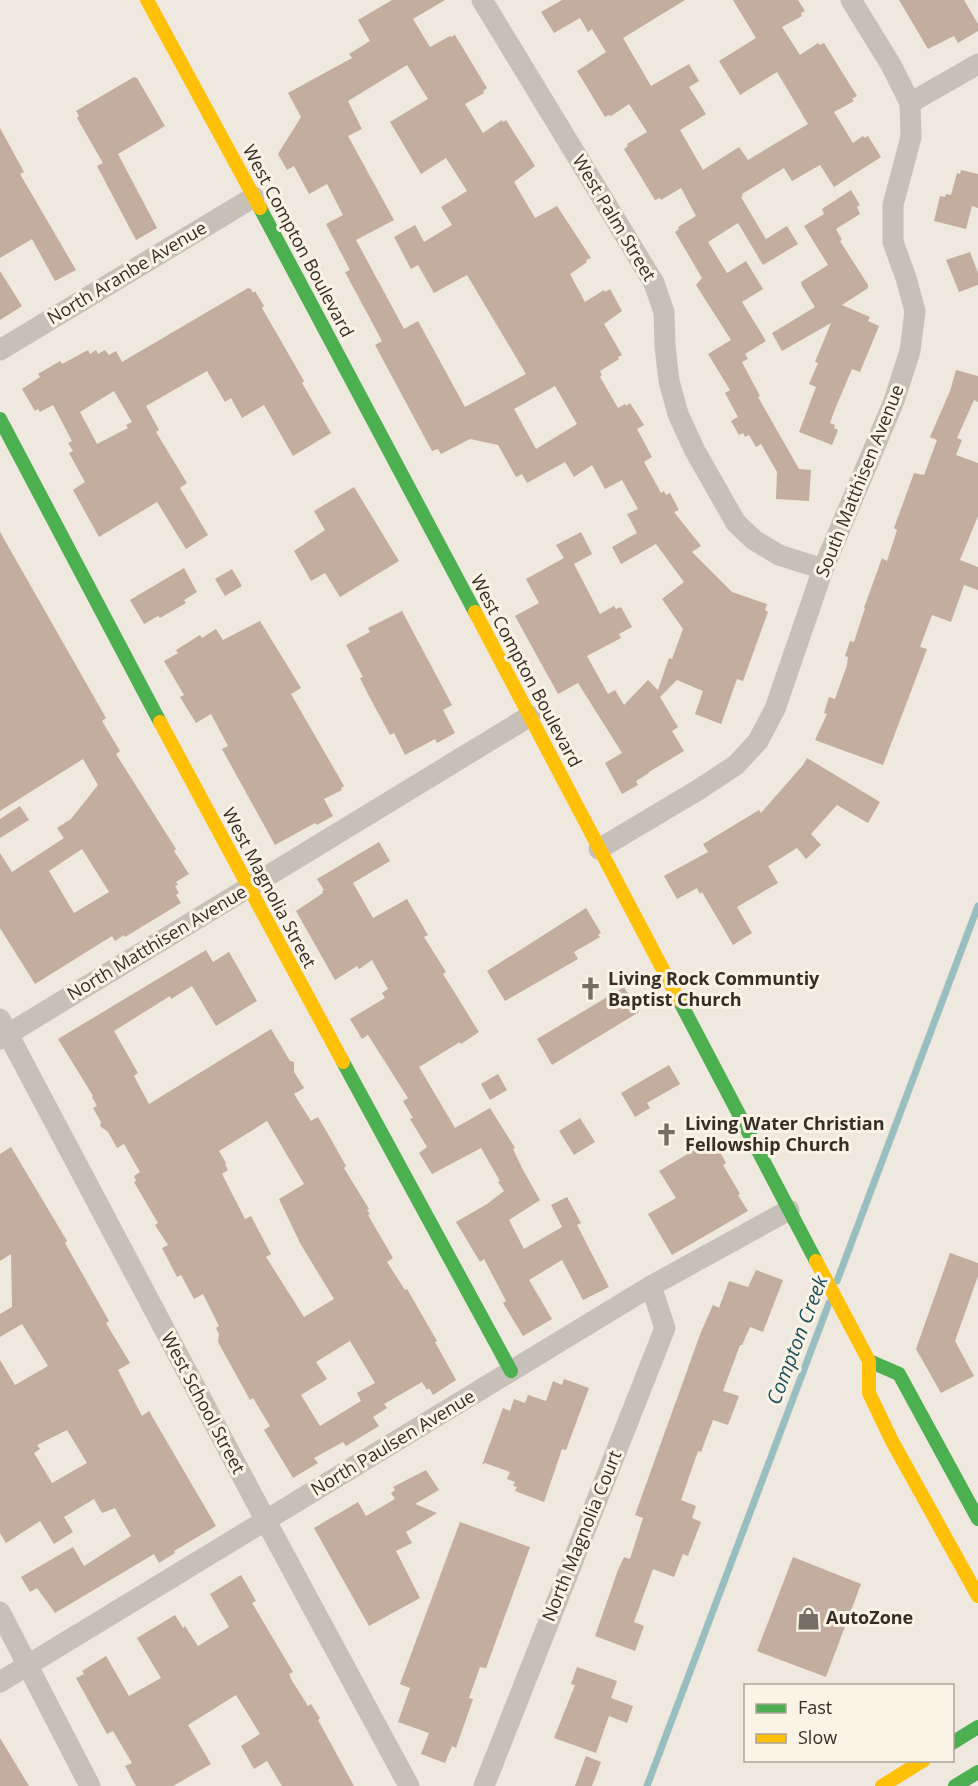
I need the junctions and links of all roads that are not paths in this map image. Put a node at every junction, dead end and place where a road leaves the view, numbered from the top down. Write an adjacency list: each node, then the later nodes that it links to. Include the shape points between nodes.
1 (147, 0): 6 (main road, West Compton Boulevard)
2 (482, 0): 9 (street, West Palm Street, via 654,283 664,312 669,381 678,414 736,523 779,555)
3 (851, 0): 5 (street)
4 (978, 64): 5 (street)
5 (910, 103): 9 (street, South Matthisen Avenue, via 911,137 893,205 893,242 915,311 910,351 894,401)
6 (254, 197): 7 (street, North Aranbe Avenue); 10 (main road, West Compton Boulevard)
7 (0, 350)
8 (0, 419): 12 (main road, West Magnolia Street)
9 (823, 569): 11 (street, South Matthisen Avenue, via 775,710 758,741 736,765)
10 (530, 717): 11 (main road, West Compton Boulevard); 12 (street, North Matthisen Avenue)
11 (599, 849): 14 (main road, West Compton Boulevard)
12 (248, 888): 13 (street, North Matthisen Avenue); 17 (main road, West Magnolia Street)
13 (3, 1031): 19 (street, West School Street)
14 (789, 1210): 15 (street, North Paulsen Avenue); 16 (main road, West Compton Boulevard)
15 (651, 1286): 17 (street, North Paulsen Avenue); 30 (street, North Magnolia Court, via 664,1328)
16 (869, 1361): 18 (main road, via 898,1374); 20 (main road, West Compton Boulevard, via 869,1393)
17 (510, 1371): 19 (street, North Paulsen Avenue)
18 (978, 1519)
19 (266, 1521): 22 (street, North Paulsen Avenue); 29 (street, West School Street)
20 (978, 1596)
21 (0, 1612): 22 (street)
22 (28, 1665): 23 (street, North Paulsen Avenue); 28 (street)
23 (0, 1682)
24 (978, 1727): 25 (main road)
25 (954, 1742)
26 (922, 1762): 31 (main road)
27 (978, 1772): 32 (main road)
28 (90, 1786)
29 (409, 1786)
30 (484, 1786)
31 (882, 1786)
32 (955, 1786)

